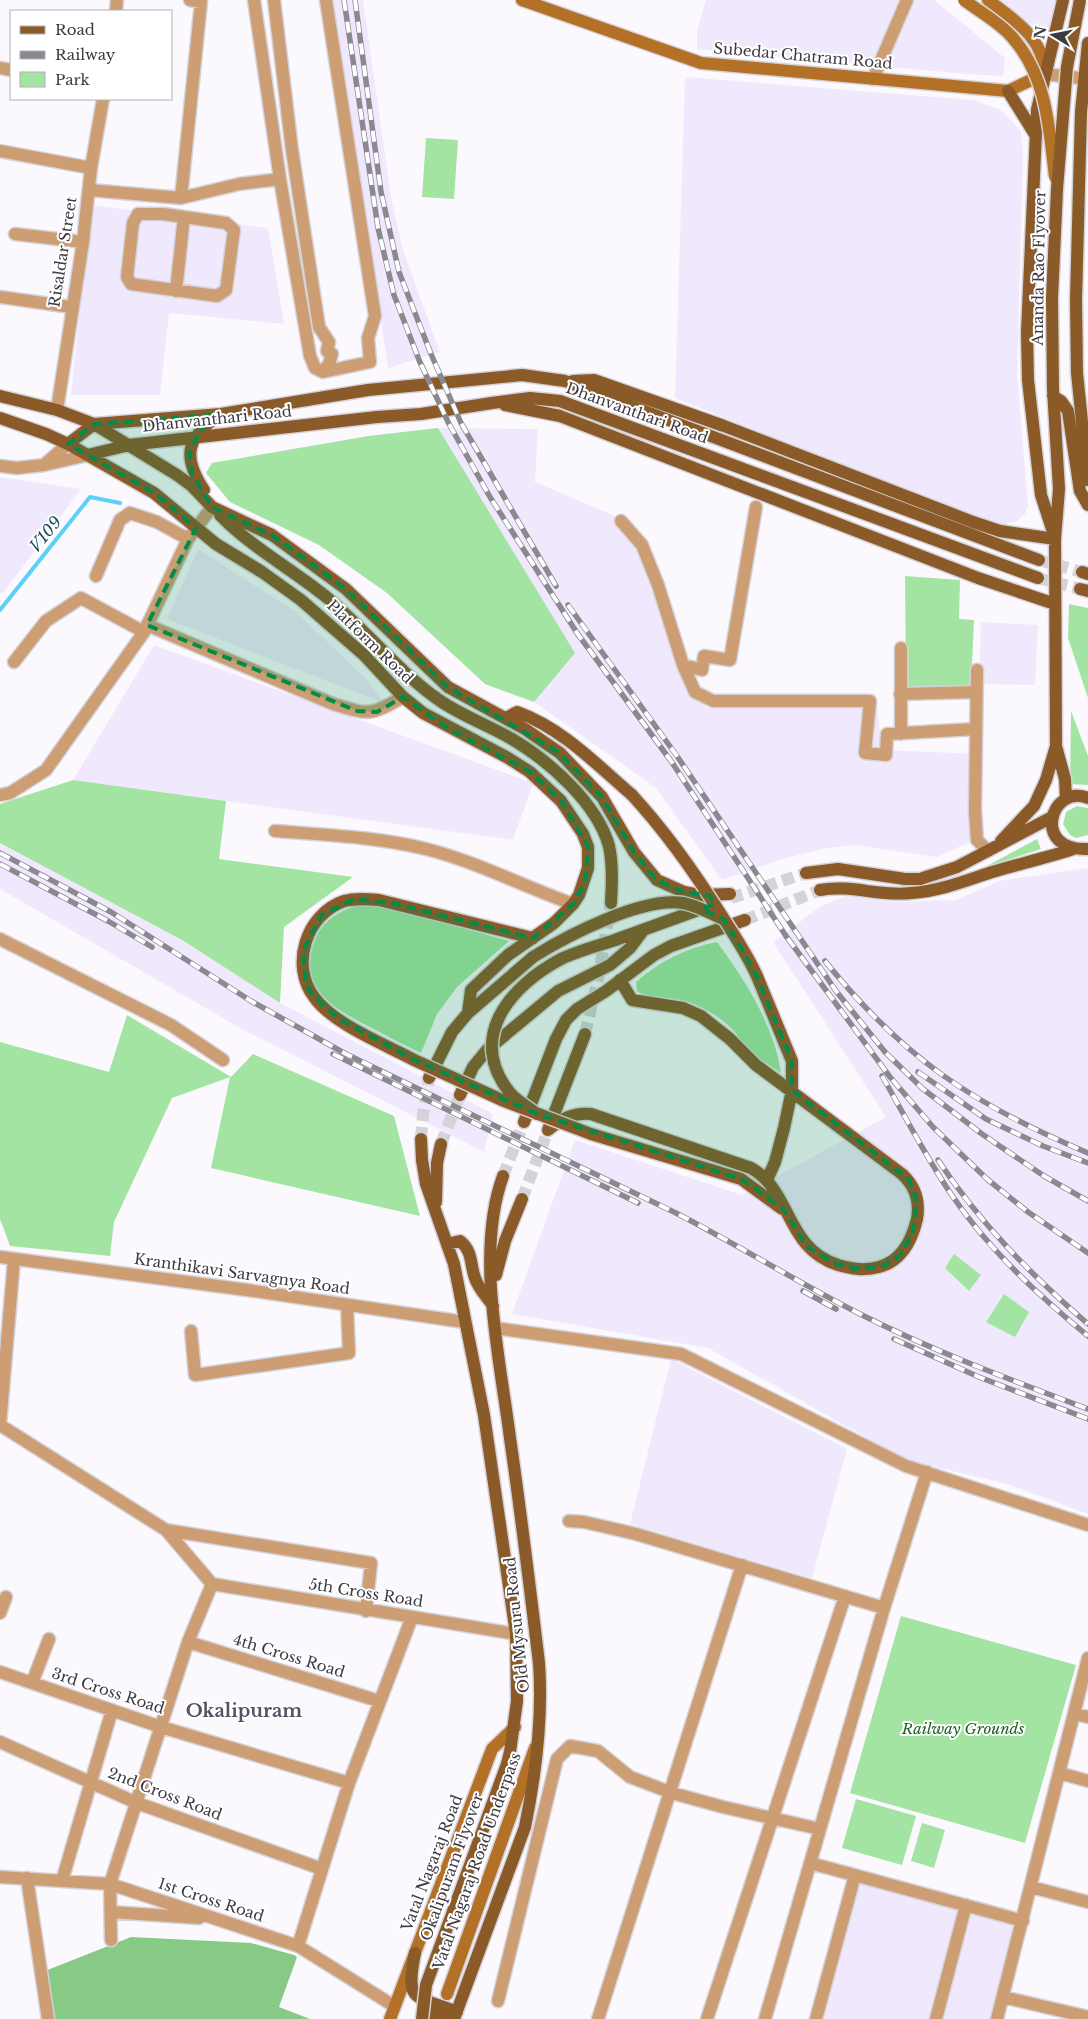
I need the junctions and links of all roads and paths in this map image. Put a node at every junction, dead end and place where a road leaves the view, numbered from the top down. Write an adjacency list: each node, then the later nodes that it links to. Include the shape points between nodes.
1 (190, 0): 25 (street, via 202,2)
2 (254, 0): 21 (street)
3 (274, 0): 33 (street, via 292,150 319,327 329,342 327,351 332,354 330,364)
4 (326, 0): 33 (street, via 375,316 368,338 370,362)
5 (522, 0): 13 (main road, Subedar Chatram Road, via 701,63)
6 (907, 0): 13 (street)
7 (964, 0): 22 (main road, bridge, via 1012,37 1034,68 1046,111)
8 (988, 0): 12 (main road, via 1031,35 1042,52)
9 (1063, 0): 12 (main road)
10 (1080, 0): 22 (main road, Ananda Rao Flyover, bridge, via 1067,68)
11 (1088, 43): 14 (main road)
12 (1044, 74): 14 (street); 15 (main road); 17 (main road)
13 (873, 78): 15 (main road, Subedar Chatram Road)
14 (1086, 79): 20 (main road)
15 (1008, 91): 17 (main road)
16 (103, 100): 19 (street, Risaldar Street)
17 (1036, 136): 55 (main road, via 1027,332 1028,380 1041,495)
18 (0, 151): 19 (street)
19 (91, 168): 23 (street, Risaldar Street)
20 (1083, 177): 48 (main road, via 1076,300 1077,373)
21 (280, 179): 25 (street, via 239,184); 33 (street, via 310,356 315,368)
22 (1057, 189): 36 (main road, Ananda Rao Flyover, via 1052,298)
23 (88, 190): 24 (street); 29 (street, Risaldar Street)
24 (165, 197): 25 (street); 26 (street)
25 (181, 198)
26 (163, 214): 27 (street); 30 (street, via 138,214 133,223 127,277 131,284)
27 (184, 217): 30 (street); 30 (street, via 226,223 234,230 226,290 217,296)
28 (15, 234): 29 (street)
29 (82, 242): 32 (street, Risaldar Street)
30 (176, 290)
31 (0, 297): 32 (street)
32 (71, 307): 38 (street, Risaldar Street)
33 (323, 372)
34 (565, 381): 39 (main road, Dhanvanthari Road, via 522,375 368,390); 55 (main road, via 594,380 724,426 973,522 1000,531); 56 (main road, Dhanvanthari Road)
35 (0, 396): 38 (main road)
36 (1053, 396): 49 (main road, via 1068,411 1080,491); 55 (main road, Ananda Rao Flyover, via 1059,489)
37 (492, 402): 42 (main road, Dhanvanthari Road, via 421,414); 58 (main road, Dhanvanthari Road, via 530,398 560,401); 59 (main road, via 560,416 970,575)
38 (57, 410): 41 (main road)
39 (221, 414): 41 (main road, Dhanvanthari Road); 42 (main road)
40 (0, 418): 43 (main road, Platform Road)
41 (94, 424): 43 (main road); 44 (main road)
42 (194, 439): 44 (main road, Dhanvanthari Road); 50 (main road, via 190,453 192,473)
43 (68, 444): 45 (main road, Platform Road); 46 (street)
44 (129, 445): 45 (main road, Dhanvanthari Road); 50 (main road, via 177,474)
45 (88, 455): 46 (street); 53 (main road, Platform Road, via 154,492)
46 (44, 465): 47 (street)
47 (0, 466)
48 (1088, 480)
49 (1088, 505)
50 (212, 506): 53 (street); 68 (main road, via 272,535 300,555 346,589 448,687); 82 (main road, via 240,536 337,606 438,699 510,738 558,774 594,814 603,830 612,864)
51 (756, 506): 63 (street, via 730,660 704,656 702,670)
52 (621, 521): 63 (street, via 642,545)
53 (196, 528): 54 (street); 67 (main road, Platform Road, via 301,600 364,655)
54 (188, 539): 57 (street, via 157,522 130,513 120,520); 60 (street)
55 (1055, 539): 59 (main road)
56 (1039, 560)
57 (96, 576)
58 (1038, 578)
59 (1056, 604): 71 (main road)
60 (145, 629): 62 (street, via 80,598 46,621); 67 (street, via 357,711 377,712); 72 (street, via 46,770 10,793)
61 (901, 648): 66 (street)
62 (14, 662)
63 (683, 665): 70 (street, via 695,692 713,701 870,701 865,753 886,755 887,734)
64 (977, 670): 65 (street)
65 (976, 692): 66 (street); 69 (street)
66 (900, 694): 70 (street)
67 (403, 696): 83 (main road, Platform Road, via 447,728 530,772 561,802 583,834 590,856 585,882)
68 (506, 718): 84 (main road, bridge, via 517,712 535,719 566,739 632,796 678,848); 86 (main road, via 560,753 588,780 610,809 634,852 657,880 684,892 731,896)
69 (975, 729): 70 (street); 77 (street, via 977,840)
70 (901, 734)
71 (1056, 746): 74 (main road, via 1065,779); 77 (main road, via 1034,806)
72 (0, 794)
73 (1088, 798): 74 (main road, via 1075,796)
74 (1066, 799): 75 (main road)
75 (1052, 817): 77 (main road); 78 (main road, via 1052,826 1059,841)
76 (275, 831): 83 (street, via 396,843 430,850)
77 (991, 849): 80 (main road, via 957,867 920,879 838,869)
78 (1073, 849): 79 (main road); 81 (main road, via 954,886 915,893 894,894 847,888)
79 (1088, 849)
80 (806, 873)
81 (820, 890)
82 (611, 903)
83 (573, 904): 87 (main road, Platform Road)
84 (725, 920): 90 (main road, bridge, via 683,903 657,903 634,909 561,940 533,957); 94 (main road, bridge, via 748,956 792,1061)
85 (745, 920): 89 (main road, via 671,946)
86 (642, 932): 95 (main road, via 630,948 610,965 558,991 487,1050 473,1067); 96 (main road, bridge, via 574,954 549,967 509,1000 495,1023 492,1038 495,1065 510,1093)
87 (533, 938): 90 (main road, Platform Road, via 508,955 471,990); 96 (main road, bridge, via 379,900 354,899 321,915 307,937 302,969 314,998 340,1020 414,1060)
88 (0, 939): 92 (street, via 171,1025)
89 (620, 980): 94 (main road, via 632,1000 683,1008 701,1016 756,1065); 97 (main road, via 566,1020)
90 (468, 1013): 93 (main road, via 452,1032)
91 (584, 1034): 101 (main road, via 547,1131 560,1120 591,1114 737,1162 756,1170)
92 (223, 1060)
93 (430, 1078)
94 (792, 1090): 101 (main road, via 776,1162); 103 (main road, via 902,1174 914,1190 918,1215 913,1234 900,1256 884,1266 855,1269 834,1263 814,1252 800,1238)
95 (460, 1095)
96 (537, 1114): 103 (main road, bridge, via 591,1134 741,1179)
97 (524, 1122)
98 (421, 1139): 104 (main road, Old Mysuru Road, via 422,1160)
99 (441, 1144): 104 (main road)
100 (504, 1176): 109 (main road, via 493,1209 491,1227)
101 (767, 1180): 103 (main road)
102 (522, 1199): 109 (main road, via 500,1256)
103 (784, 1210)
104 (435, 1212): 105 (main road, Old Mysuru Road)
105 (447, 1244): 109 (main road, via 460,1241 466,1246 474,1278); 110 (main road, Old Mysuru Road, via 457,1277)
106 (0, 1257): 107 (street, Kranthikavi Sarvagnya Road)
107 (14, 1259): 108 (street, Kranthikavi Sarvagnya Road); 116 (street, via 0,1425)
108 (347, 1305): 110 (street, Kranthikavi Sarvagnya Road); 112 (street, via 349,1353 195,1375)
109 (493, 1306): 111 (main road, Old Mysuru Road)
110 (464, 1322): 125 (main road, Old Mysuru Road, via 484,1415)
111 (495, 1328): 113 (street, via 681,1354 906,1466); 137 (main road, Old Mysuru Road, via 539,1664)
112 (190, 1331)
113 (927, 1472): 115 (street); 121 (street)
114 (569, 1521): 117 (street, via 636,1534)
115 (1088, 1525)
116 (166, 1530): 118 (street); 122 (street, via 371,1564)
117 (742, 1566): 119 (street); 143 (street)
118 (212, 1584): 122 (street, 5th Cross Road); 127 (street)
119 (845, 1596): 121 (street); 145 (street)
120 (6, 1597): 123 (street)
121 (884, 1608): 146 (street)
122 (366, 1611): 124 (street, 5th Cross Road)
123 (0, 1612)
124 (412, 1617): 125 (street, 5th Cross Road); 131 (street)
125 (516, 1634): 136 (main road, Old Mysuru Road)
126 (49, 1639): 130 (street)
127 (188, 1642): 131 (street, 4th Cross Road); 135 (street)
128 (1088, 1658): 133 (street)
129 (0, 1672): 130 (street, 3rd Cross Road)
130 (32, 1683): 132 (street, 3rd Cross Road)
131 (379, 1700): 142 (street)
132 (112, 1710): 135 (street, 3rd Cross Road); 141 (street)
133 (1074, 1714): 134 (street); 139 (street)
134 (1088, 1717)
135 (161, 1726): 142 (street, 3rd Cross Road); 144 (street)
136 (515, 1726): 162 (main road, Vatal Nagaraj Road, via 492,1749); 171 (main road, Okalipuram Flyover, bridge, via 507,1764 426,1985)
137 (538, 1739): 163 (main road, Vatal Nagaraj Road Underpass); 167 (main road, Old Mysuru Road, via 525,1827)
138 (0, 1742): 141 (street, 2nd Cross Road)
139 (1059, 1773): 140 (street); 154 (street)
140 (1088, 1781)
141 (92, 1783): 144 (street, 2nd Cross Road); 152 (street)
142 (349, 1783): 148 (street)
143 (672, 1793): 145 (street); 165 (street, via 630,1777 598,1751 570,1746 557,1759); 173 (street)
144 (137, 1803): 148 (street, 2nd Cross Road); 153 (street)
145 (773, 1817): 146 (street); 174 (street)
146 (820, 1829): 147 (street)
147 (810, 1863): 149 (street); 175 (street)
148 (322, 1869): 161 (street)
149 (855, 1875): 156 (street); 176 (street)
150 (0, 1877): 151 (street, 1st Cross Road)
151 (27, 1878): 152 (street, 1st Cross Road); 169 (street)
152 (62, 1881): 153 (street, 1st Cross Road)
153 (110, 1884): 157 (street); 158 (street, 1st Cross Road)
154 (1031, 1887): 155 (street); 159 (street)
155 (1088, 1902)
156 (966, 1905): 159 (street); 177 (street)
157 (110, 1912): 158 (street); 160 (street)
158 (219, 1920): 161 (street, 1st Cross Road)
159 (1023, 1921): 164 (street)
160 (110, 1940)
161 (298, 1946): 166 (street, 1st Cross Road)
162 (415, 1953): 166 (main road, Vatal Nagaraj Road); 167 (main road, via 410,1989 415,1996)
163 (447, 1994)
164 (1003, 1996): 168 (street); 178 (street)
165 (498, 2001)
166 (394, 2006): 170 (main road, Vatal Nagaraj Road)
167 (456, 2015)
168 (1088, 2017)
169 (48, 2019)
170 (390, 2019)
171 (422, 2019): 172 (main road, via 433,2013)
172 (445, 2019)
173 (598, 2019)
174 (707, 2019)
175 (765, 2019)
176 (816, 2019)
177 (936, 2019)
178 (997, 2019)

